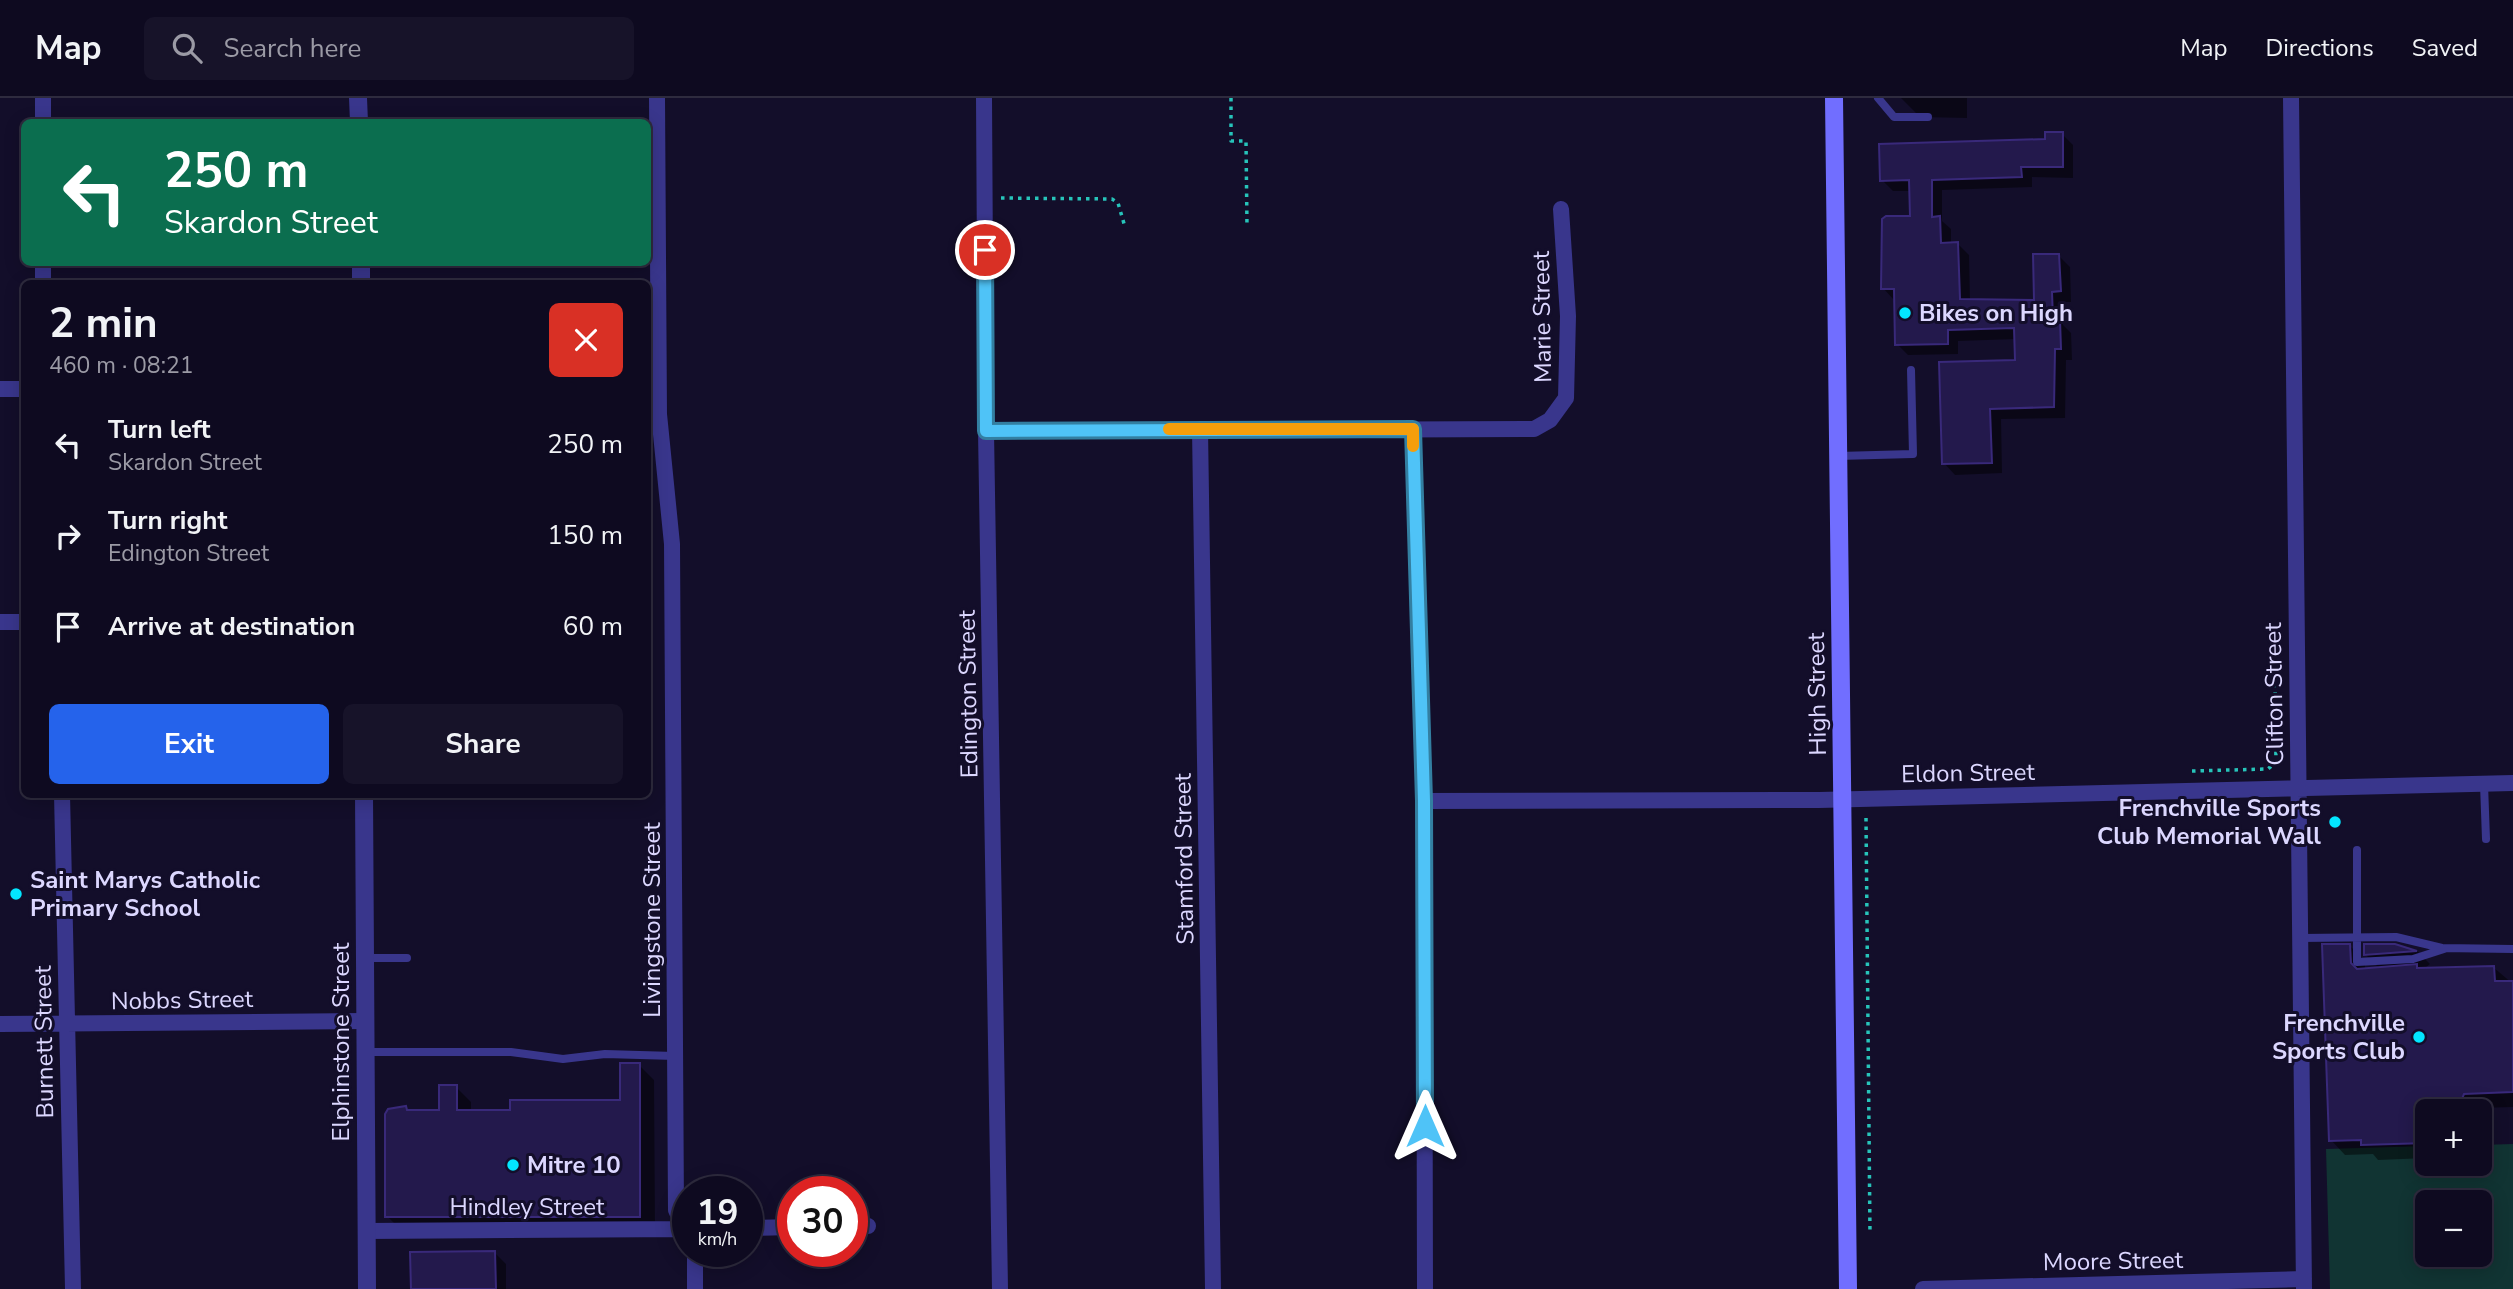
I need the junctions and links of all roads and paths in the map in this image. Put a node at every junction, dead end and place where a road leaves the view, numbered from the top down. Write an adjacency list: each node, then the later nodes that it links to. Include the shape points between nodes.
1 (43, 98): 10 (street)
2 (358, 98): 11 (street)
3 (657, 98): 47 (street, Livingstone Street, via 659,414 672,544)
4 (984, 98): 12 (street, Edington Street)
5 (1231, 98): 14 (path, via 1231,141 1246,141)
6 (1834, 98): 22 (main road, High Street)
7 (1878, 98): 9 (lane, via 1894,117)
8 (2291, 98): 29 (street, Clifton Street)
9 (1928, 117)
10 (43, 119)
11 (359, 119)
12 (985, 198): 15 (path, via 1112,199 1118,203); 21 (street, Edington Street)
13 (1561, 209): 20 (street, Marie Street, via 1568,316 1566,398 1550,420 1534,429)
14 (1247, 226)
15 (1125, 227)
16 (1911, 370): 22 (lane, via 1913,454)
17 (0, 389): 18 (street)
18 (21, 389)
19 (1200, 429): 20 (street); 21 (street); 58 (street, Stamford Street)
20 (1413, 429): 33 (street)
21 (986, 431): 57 (street, Edington Street)
22 (1838, 457): 32 (main road, High Street)
23 (0, 622): 24 (street)
24 (21, 622)
25 (2275, 677): 26 (path, via 2276,762 2268,769)
26 (2192, 771)
27 (2513, 783): 28 (street, Eldon Street)
28 (2484, 784): 29 (street, Eldon Street); 35 (lane)
29 (2298, 788): 32 (street, Eldon Street); 38 (street, Clifton Street)
30 (62, 798): 45 (street, Burnett Street)
31 (364, 798): 41 (street, Elphinstone Street)
32 (1842, 800): 33 (street, Eldon Street); 60 (main road, High Street)
33 (1424, 801): 59 (street)
34 (1866, 818): 51 (path)
35 (2486, 839)
36 (2357, 850): 37 (lane)
37 (2357, 937): 38 (lane); 39 (lane, via 2405,937); 39 (lane, via 2357,962 2413,959)
38 (2300, 938): 53 (street, Clifton Street)
39 (2450, 948): 40 (lane)
40 (2513, 949)
41 (365, 958): 42 (lane); 43 (street, Elphinstone Street)
42 (407, 958)
43 (365, 1021): 45 (street, Nobbs Street); 46 (street, Elphinstone Street)
44 (0, 1024): 45 (street, Nobbs Street)
45 (66, 1024): 54 (street, Burnett Street)
46 (365, 1052): 47 (lane, via 511,1052 562,1059 605,1054); 49 (street, Elphinstone Street)
47 (675, 1056): 48 (street, Livingstone Street)
48 (676, 1176)
49 (366, 1231): 50 (street, Hindley Street); 55 (street, Elphinstone Street)
50 (672, 1232)
51 (1870, 1234)
52 (695, 1267): 56 (street)
53 (2304, 1284): 61 (street, Moore Street)
54 (73, 1289)
55 (367, 1289)
56 (695, 1289)
57 (1000, 1289)
58 (1213, 1289)
59 (1425, 1289)
60 (1848, 1289)
61 (1923, 1289)

